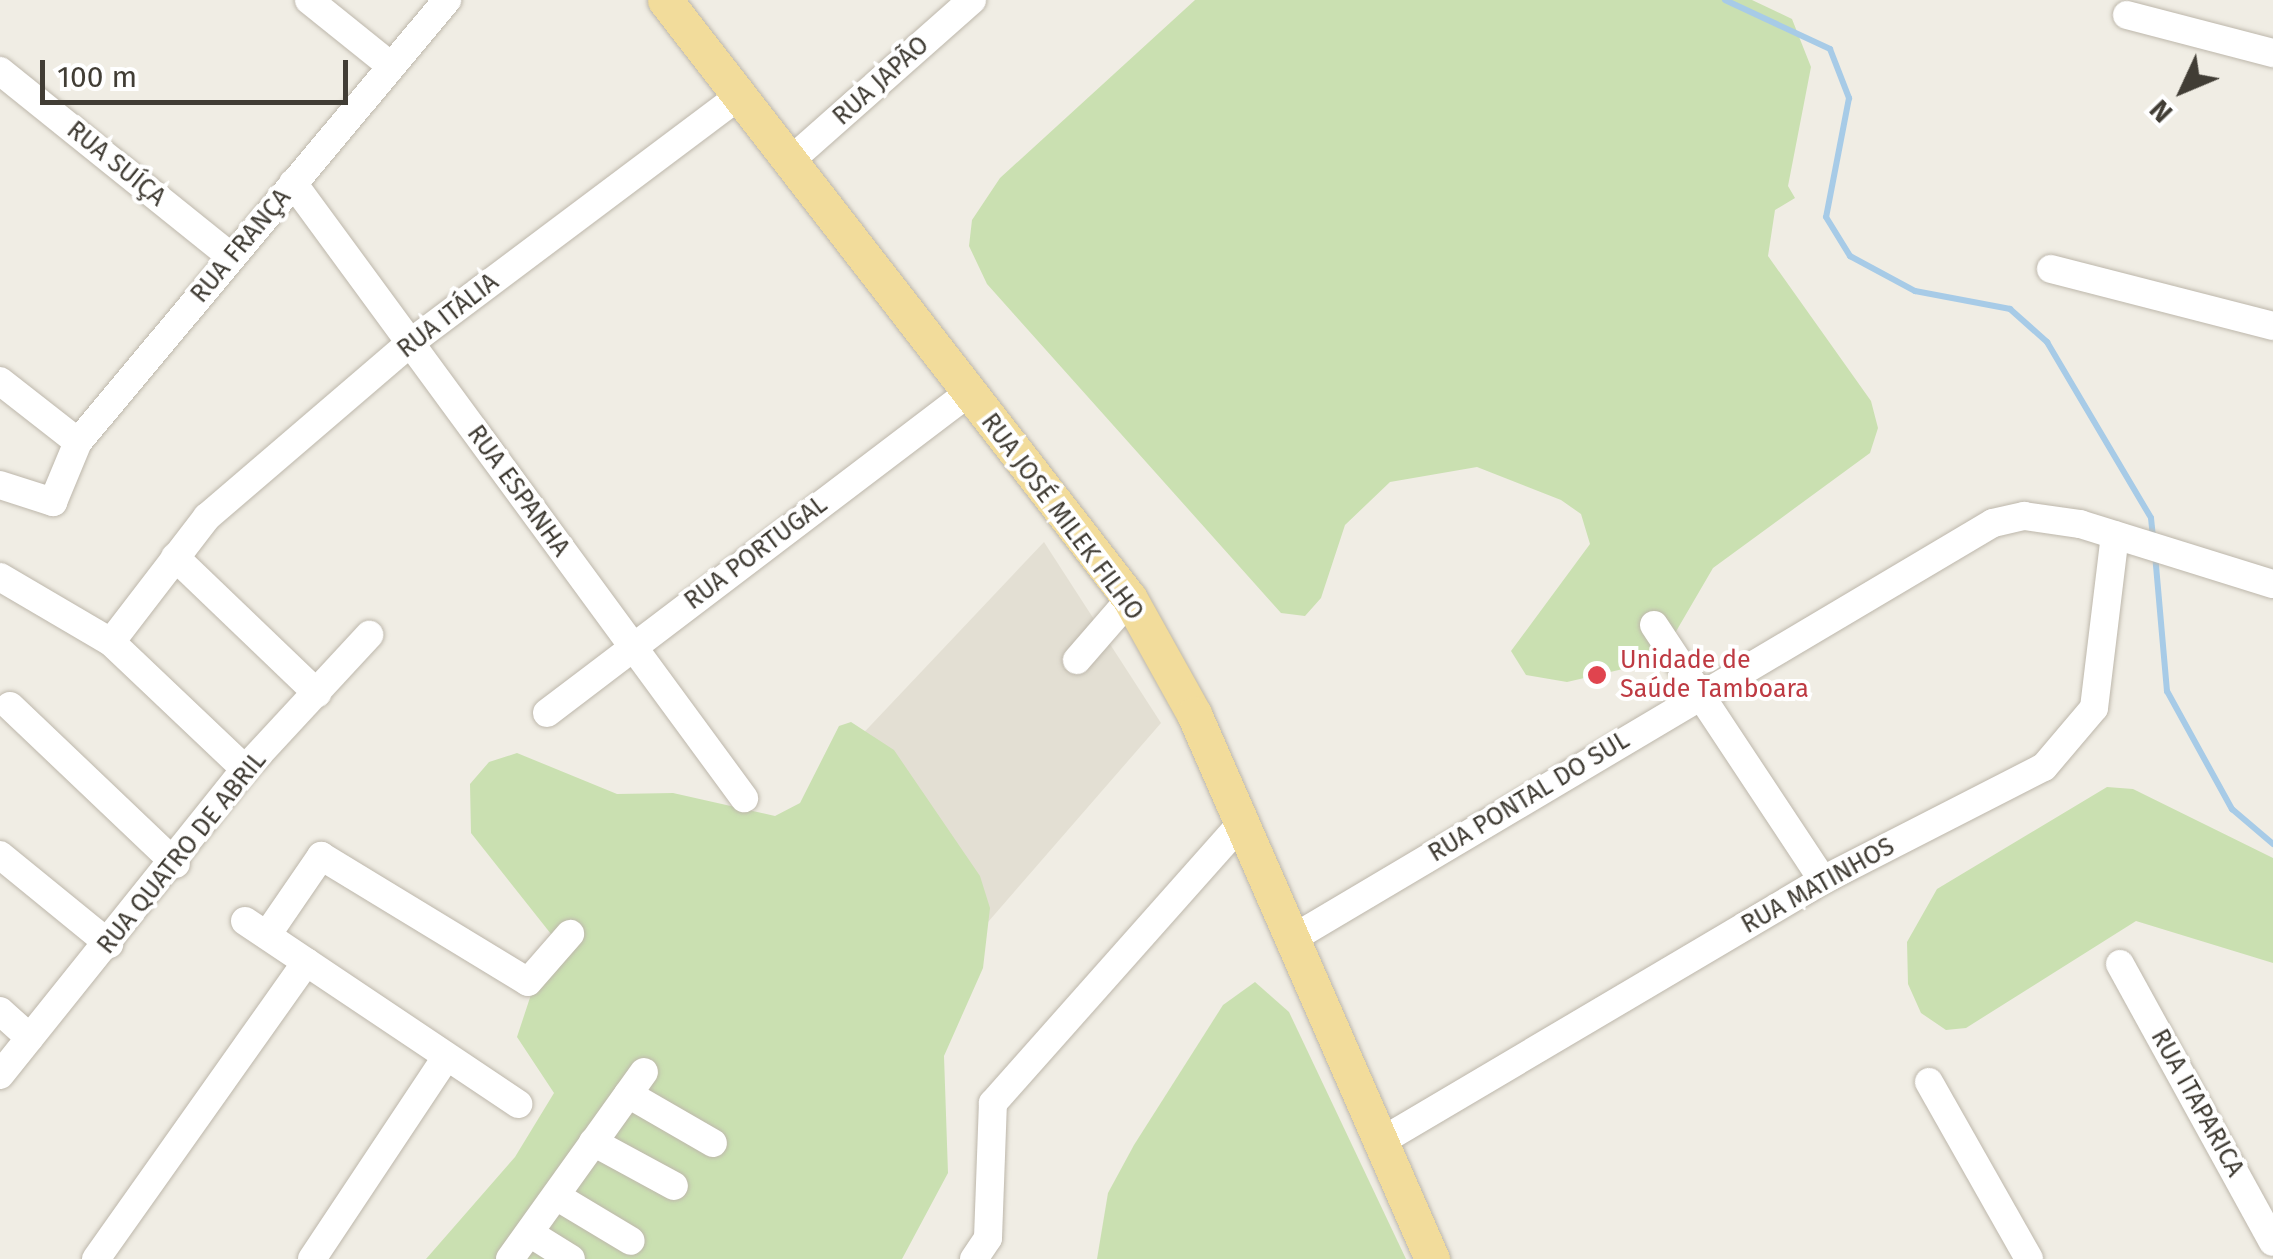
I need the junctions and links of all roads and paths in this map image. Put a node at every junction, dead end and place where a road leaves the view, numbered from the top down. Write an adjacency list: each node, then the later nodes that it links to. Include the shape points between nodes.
1 (309, 0): 7 (street)
2 (447, 0): 7 (street, RUA FRANÇA)
3 (665, 0): 9 (main road, RUA JOSÉ MILEK FILHO)
4 (972, 0): 10 (street, RUA JAPÃO)
5 (2127, 15): 6 (street)
6 (2273, 54)
7 (391, 66): 11 (street, RUA FRANÇA)
8 (0, 71): 12 (street, RUA SUÍÇA)
9 (739, 96): 10 (main road, RUA JOSÉ MILEK FILHO); 15 (street, RUA ITÁLIA)
10 (790, 161): 17 (main road, RUA JOSÉ MILEK FILHO)
11 (293, 183): 12 (street, RUA FRANÇA); 15 (street, RUA ESPANHA)
12 (232, 257): 18 (street, RUA FRANÇA)
13 (2051, 269): 14 (street)
14 (2273, 326)
15 (410, 343): 21 (street, RUA ITÁLIA, via 207,518); 28 (street, RUA ESPANHA)
16 (0, 381): 18 (street)
17 (967, 394): 24 (main road, RUA JOSÉ MILEK FILHO); 28 (street, RUA PORTUGAL)
18 (78, 442): 19 (street, RUA FRANÇA, via 53,502)
19 (0, 485)
20 (2115, 535): 23 (street, RUA PONTAL DO SUL); 30 (street, RUA PONTAL DO SUL, via 2053,518 1993,523); 39 (street, RUA MATINHOS, via 2107,656 2074,742 2044,767)
21 (175, 557): 27 (street, RUA ITÁLIA); 31 (street)
22 (0, 577): 27 (street)
23 (2273, 584)
24 (1130, 599): 29 (street); 36 (main road, RUA JOSÉ MILEK FILHO, via 1194,714)
25 (1654, 625): 30 (street)
26 (369, 635): 31 (street, RUA QUATRO DE ABRIL)
27 (111, 642): 34 (street)
28 (631, 647): 33 (street, RUA PORTUGAL); 35 (street, RUA ESPANHA)
29 (1077, 660)
30 (1703, 692): 39 (street); 41 (street, RUA PONTAL DO SUL)
31 (317, 693): 34 (street, RUA QUATRO DE ABRIL)
32 (10, 706): 38 (street)
33 (547, 713)
34 (246, 769): 38 (street, RUA QUATRO DE ABRIL)
35 (744, 798)
36 (1238, 826): 41 (main road, RUA JOSÉ MILEK FILHO); 63 (street, via 993,1103 988,1238)
37 (0, 855): 42 (street)
38 (176, 864): 42 (street, RUA QUATRO DE ABRIL)
39 (1823, 880): 52 (street, RUA MATINHOS)
40 (570, 934): 43 (street, via 528,982 321,856 256,928)
41 (1290, 940): 52 (main road, RUA JOSÉ MILEK FILHO)
42 (110, 944): 46 (street, RUA QUATRO DE ABRIL)
43 (306, 962): 47 (street); 59 (street)
44 (2120, 964): 58 (street, RUA ITAPARICA)
45 (0, 1011): 46 (street)
46 (30, 1038): 48 (street, RUA QUATRO DE ABRIL)
47 (446, 1057): 50 (street); 60 (street)
48 (0, 1074)
49 (1929, 1082): 65 (street)
50 (518, 1104)
51 (593, 1142): 53 (street, via 636,1083); 54 (street); 55 (street)
52 (1380, 1142): 64 (main road, RUA JOSÉ MILEK FILHO)
53 (713, 1143)
54 (674, 1186)
55 (556, 1196): 56 (street); 57 (street)
56 (530, 1234): 61 (street); 62 (street)
57 (630, 1241)
58 (2273, 1242)
59 (96, 1259)
60 (312, 1259)
61 (510, 1259)
62 (571, 1259)
63 (974, 1259)
64 (1432, 1259)
65 (2029, 1259)

